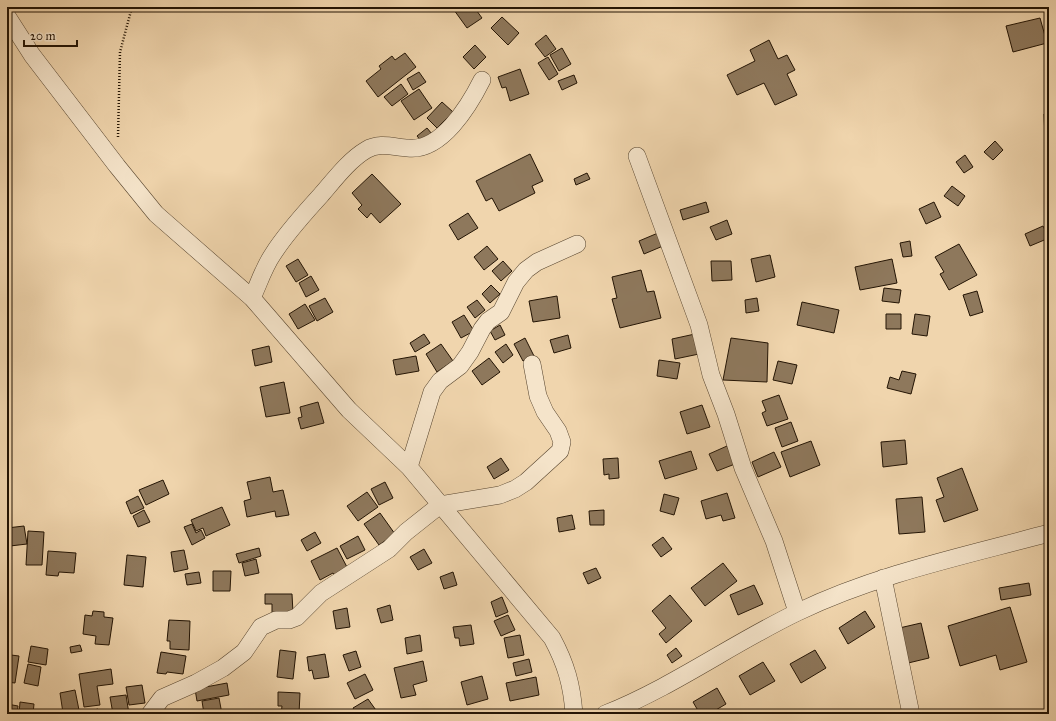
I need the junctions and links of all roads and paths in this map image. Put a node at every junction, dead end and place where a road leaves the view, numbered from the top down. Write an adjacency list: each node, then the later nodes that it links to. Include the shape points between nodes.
1 (132, 7): 5 (path, via 120,52)
2 (7, 16): 5 (street, via 32,55)
3 (482, 80): 7 (street, via 470,104 436,142 409,149 375,145 365,150 340,173 285,236 272,255)
4 (637, 156): 13 (street, via 699,325 703,350 743,468 774,541)
5 (116, 166): 7 (street, via 156,214)
6 (578, 244): 9 (street, via 537,262 526,270 516,282 501,312 488,321 460,366 440,381 432,392)
7 (252, 298): 9 (street, via 349,410)
8 (532, 364): 10 (street, via 538,396 562,442 560,451 515,489 500,495)
9 (409, 467): 10 (street)
10 (440, 506): 14 (street, via 406,532 389,549 320,592 298,617 276,620 260,626 244,652 223,668 162,698); 15 (street, via 552,638 563,658 572,689)
11 (1049, 534): 12 (street)
12 (883, 578): 13 (street); 17 (street)
13 (797, 612): 16 (street, via 698,667)
14 (150, 714)
15 (574, 714)
16 (605, 714)
17 (910, 714)

